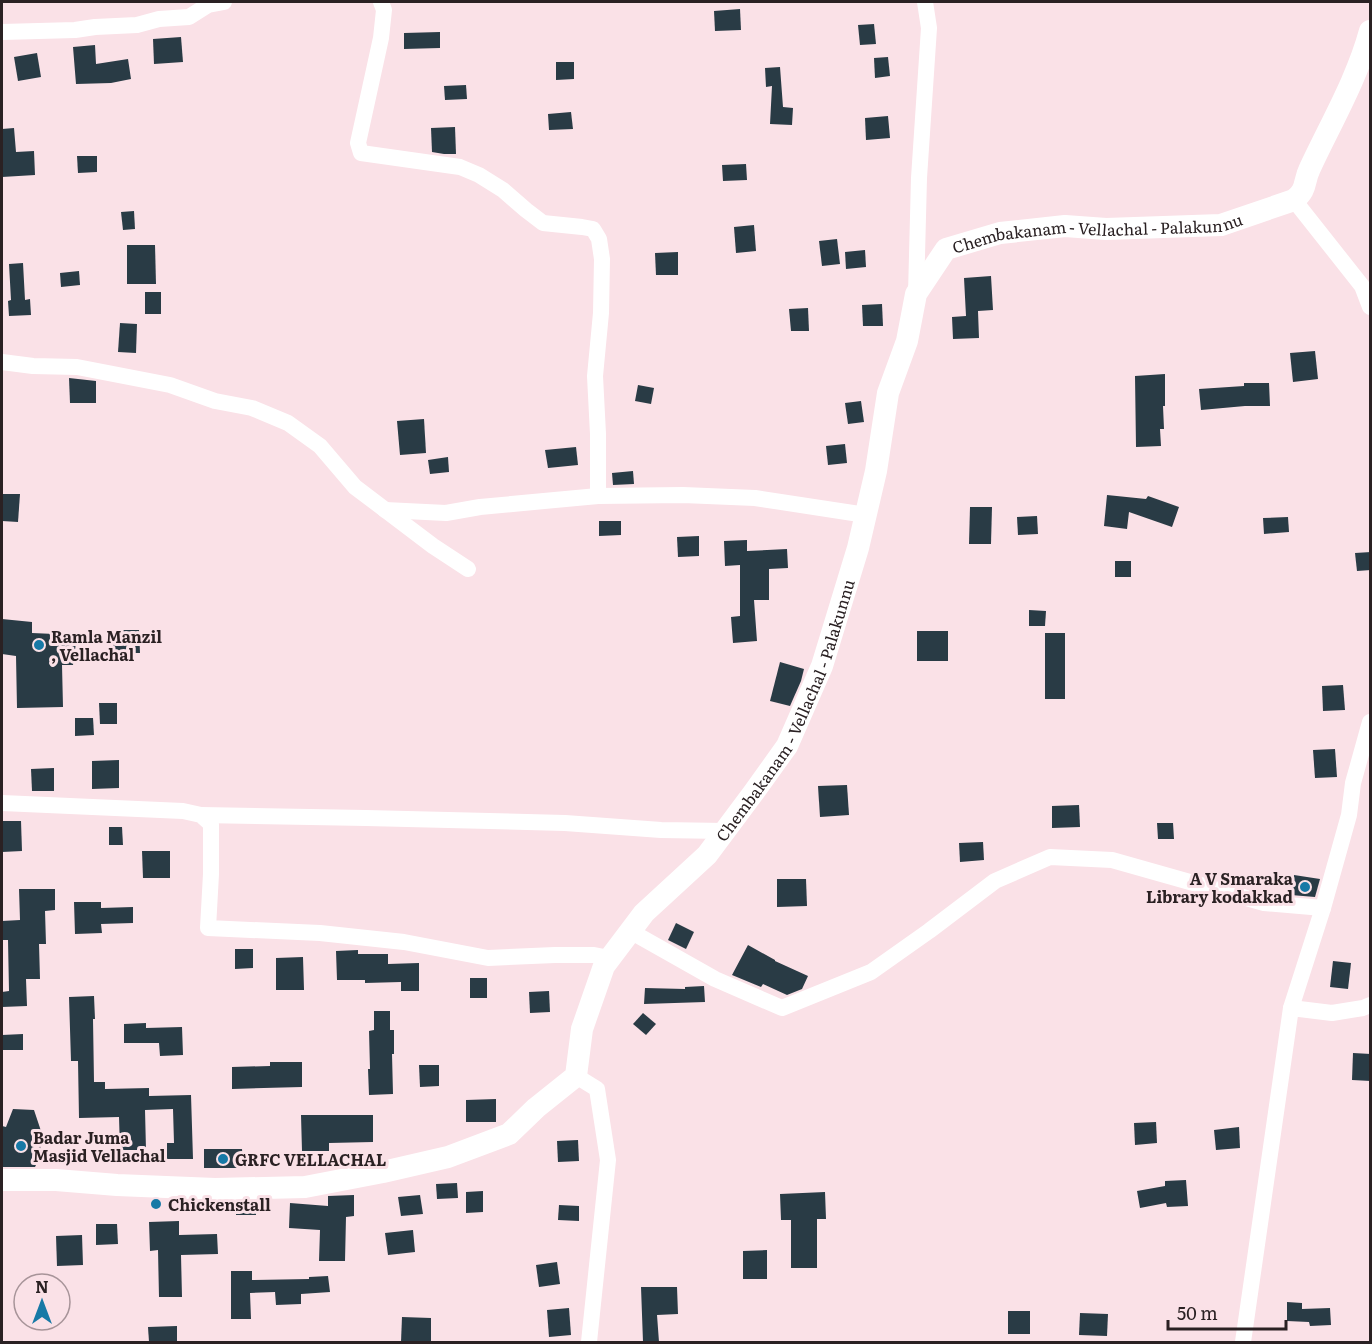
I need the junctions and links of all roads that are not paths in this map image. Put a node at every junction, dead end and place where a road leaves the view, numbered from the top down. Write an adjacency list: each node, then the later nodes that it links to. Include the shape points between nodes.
1 (224, 2): 5 (street, via 208,5 189,17 137,25)
2 (381, 2): 10 (street, via 381,38 358,143 361,153 460,167 503,190 543,223 582,226 593,230 599,239 601,313 595,376)
3 (925, 2): 7 (street, via 929,28)
4 (1371, 31): 6 (main road, via 1308,172 1302,194)
5 (2, 32)
6 (1294, 200): 7 (main road, Chembakanam - Vellachal - Palakunnu, via 1221,225 1106,229 1065,226 1000,233 946,249); 8 (street, via 1362,286)
7 (916, 294): 12 (main road, Chembakanam - Vellachal - Palakunnu, via 907,341 888,393)
8 (1371, 307)
9 (2, 362): 11 (street, via 117,374 252,408 288,423 320,446 355,488)
10 (598, 496): 11 (street, via 446,513); 12 (street, via 755,498)
11 (385, 510): 13 (street)
12 (866, 514): 19 (main road, Chembakanam - Vellachal - Palakunnu, via 822,666 787,746)
13 (468, 569)
14 (1371, 722): 16 (street)
15 (1371, 772): 16 (street)
16 (1353, 783): 20 (street, via 1349,815)
17 (2, 803): 18 (street)
18 (201, 815): 19 (street, via 565,823); 22 (street, via 211,824 208,928 341,935 488,958)
19 (725, 831): 21 (main road, Chembakanam - Vellachal - Palakunnu, via 707,855)
20 (1323, 908): 21 (street, via 1264,903 1112,861 1050,857 995,881 871,972 783,1008 715,979); 24 (street)
21 (630, 931): 22 (main road, Chembakanam - Vellachal - Palakunnu)
22 (609, 958): 25 (main road, Chembakanam - Vellachal - Palakunnu, via 582,1029)
23 (1371, 1005): 24 (street, via 1332,1013)
24 (1291, 1008): 28 (street)
25 (576, 1076): 26 (main road, via 508,1134 448,1157 305,1187 215,1189); 27 (street, via 597,1089 608,1160)
26 (2, 1180)
27 (589, 1342)
28 (1243, 1342)

